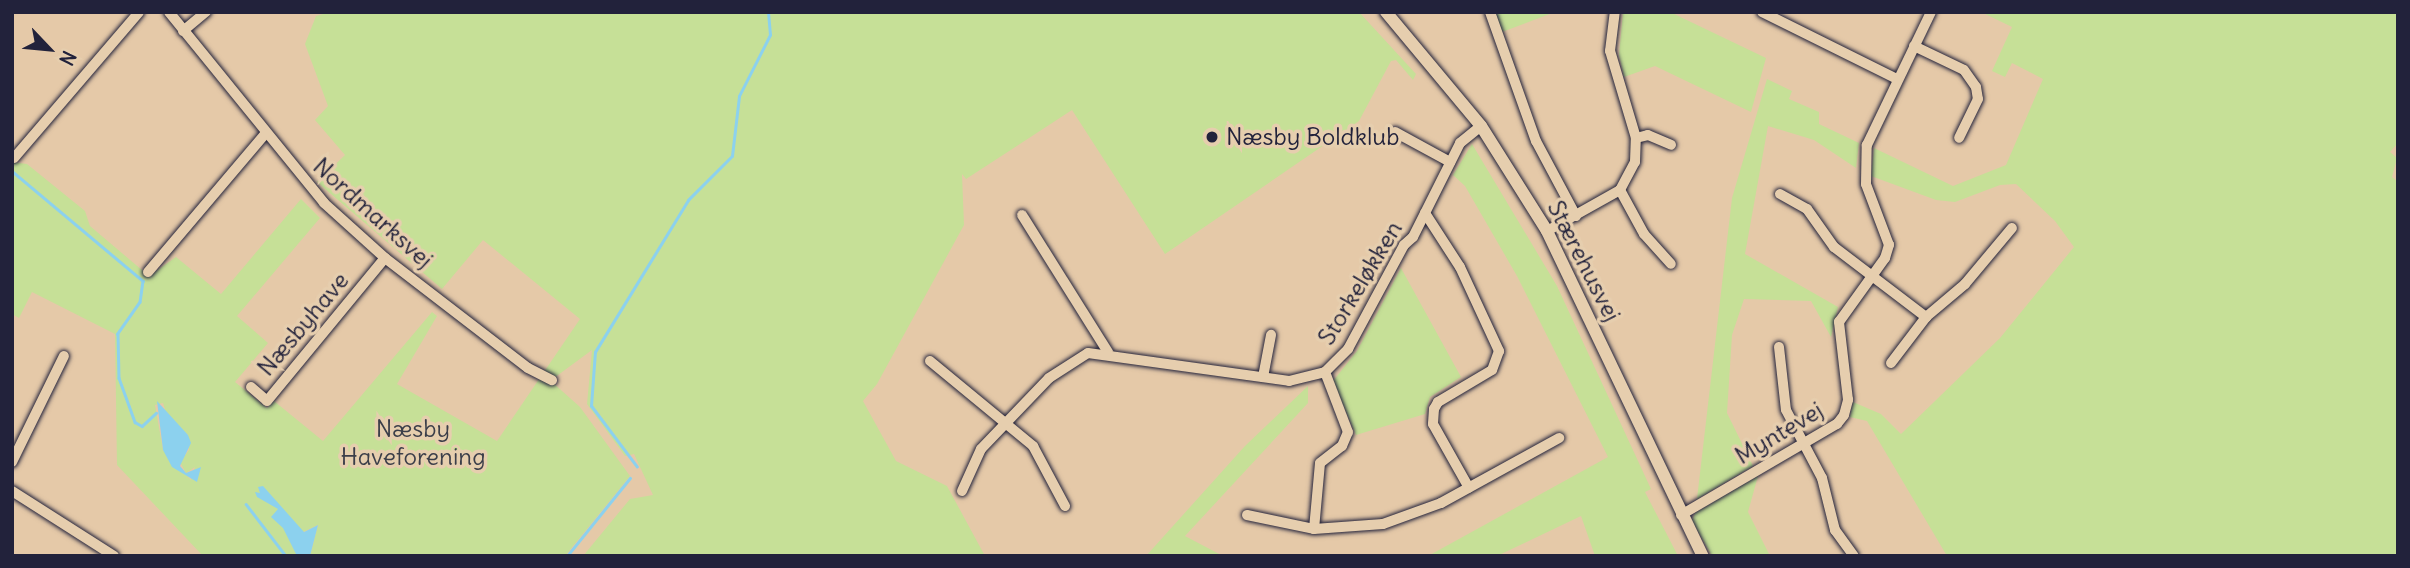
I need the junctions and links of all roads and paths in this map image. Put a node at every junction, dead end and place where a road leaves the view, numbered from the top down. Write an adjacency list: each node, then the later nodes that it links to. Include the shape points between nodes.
1 (139, 12): 18 (street)
2 (169, 12): 9 (street, Nordmarksvej)
3 (206, 12): 9 (street)
4 (1386, 12): 12 (street, Stærehusvej)
5 (1490, 12): 24 (street, via 1536,141)
6 (1615, 12): 15 (street, via 1610,51)
7 (1762, 12): 11 (street)
8 (1931, 12): 10 (street, Myntevej)
9 (183, 31): 14 (street, Nordmarksvej)
10 (1914, 46): 11 (street, Myntevej); 16 (street, via 1964,70 1976,88 1978,99)
11 (1897, 79): 30 (street, Myntevej, via 1867,145 1865,160 1867,184 1889,244)
12 (1481, 126): 19 (street, Storkeløkken, via 1460,143); 26 (street, Stærehusvej)
13 (1395, 132): 19 (street)
14 (264, 135): 27 (street, Nordmarksvej, via 324,203); 29 (street)
15 (1636, 138): 17 (street, via 1648,135); 20 (street, via 1634,162)
16 (1959, 138)
17 (1671, 145)
18 (14, 158)
19 (1450, 162): 22 (street, Storkeløkken)
20 (1620, 190): 24 (street); 28 (street, via 1644,233)
21 (1780, 194): 30 (street, via 1807,209 1834,247)
22 (1425, 213): 38 (street, Storkeløkken, via 1348,349); 46 (street, Storkeløkken, via 1460,268 1499,351 1492,370 1438,402 1434,410 1433,424)
23 (1021, 215): 34 (street)
24 (1576, 216): 26 (street)
25 (2012, 228): 31 (street, via 1965,284)
26 (1547, 231): 51 (street, Stærehusvej)
27 (385, 258): 40 (street, Nordmarksvej, via 528,368); 41 (street, Næsbyhave, via 267,401)
28 (1671, 264)
29 (148, 272)
30 (1871, 275): 31 (street); 44 (street, Myntevej, via 1839,322 1847,400 1844,415 1838,424)
31 (1926, 317): 37 (street)
32 (1271, 335): 39 (street)
33 (1779, 347): 44 (street, via 1786,410)
34 (1108, 352): 39 (street, Storkeløkken); 42 (street, Storkeløkken, via 1088,353 1069,362)
35 (64, 356): 45 (street)
36 (930, 361): 42 (street)
37 (1891, 363)
38 (1325, 372): 39 (street, Storkeløkken, via 1289,381); 52 (street, Storkeløkken, via 1348,432 1342,446 1320,463)
39 (1263, 377)
40 (552, 380)
41 (251, 387)
42 (1003, 426): 47 (street, Storkeløkken, via 981,449); 49 (street, via 1033,446)
43 (1559, 438): 46 (street)
44 (1804, 443): 51 (street, Myntevej); 55 (street, via 1826,492 1835,530)
45 (12, 462)
46 (1469, 488): 52 (street, via 1413,516)
47 (962, 491)
48 (12, 492): 53 (street)
49 (1065, 506)
50 (1247, 515): 52 (street)
51 (1681, 515): 54 (street, Stærehusvej)
52 (1314, 530)
53 (114, 556)
54 (1703, 556)
55 (1854, 556)

